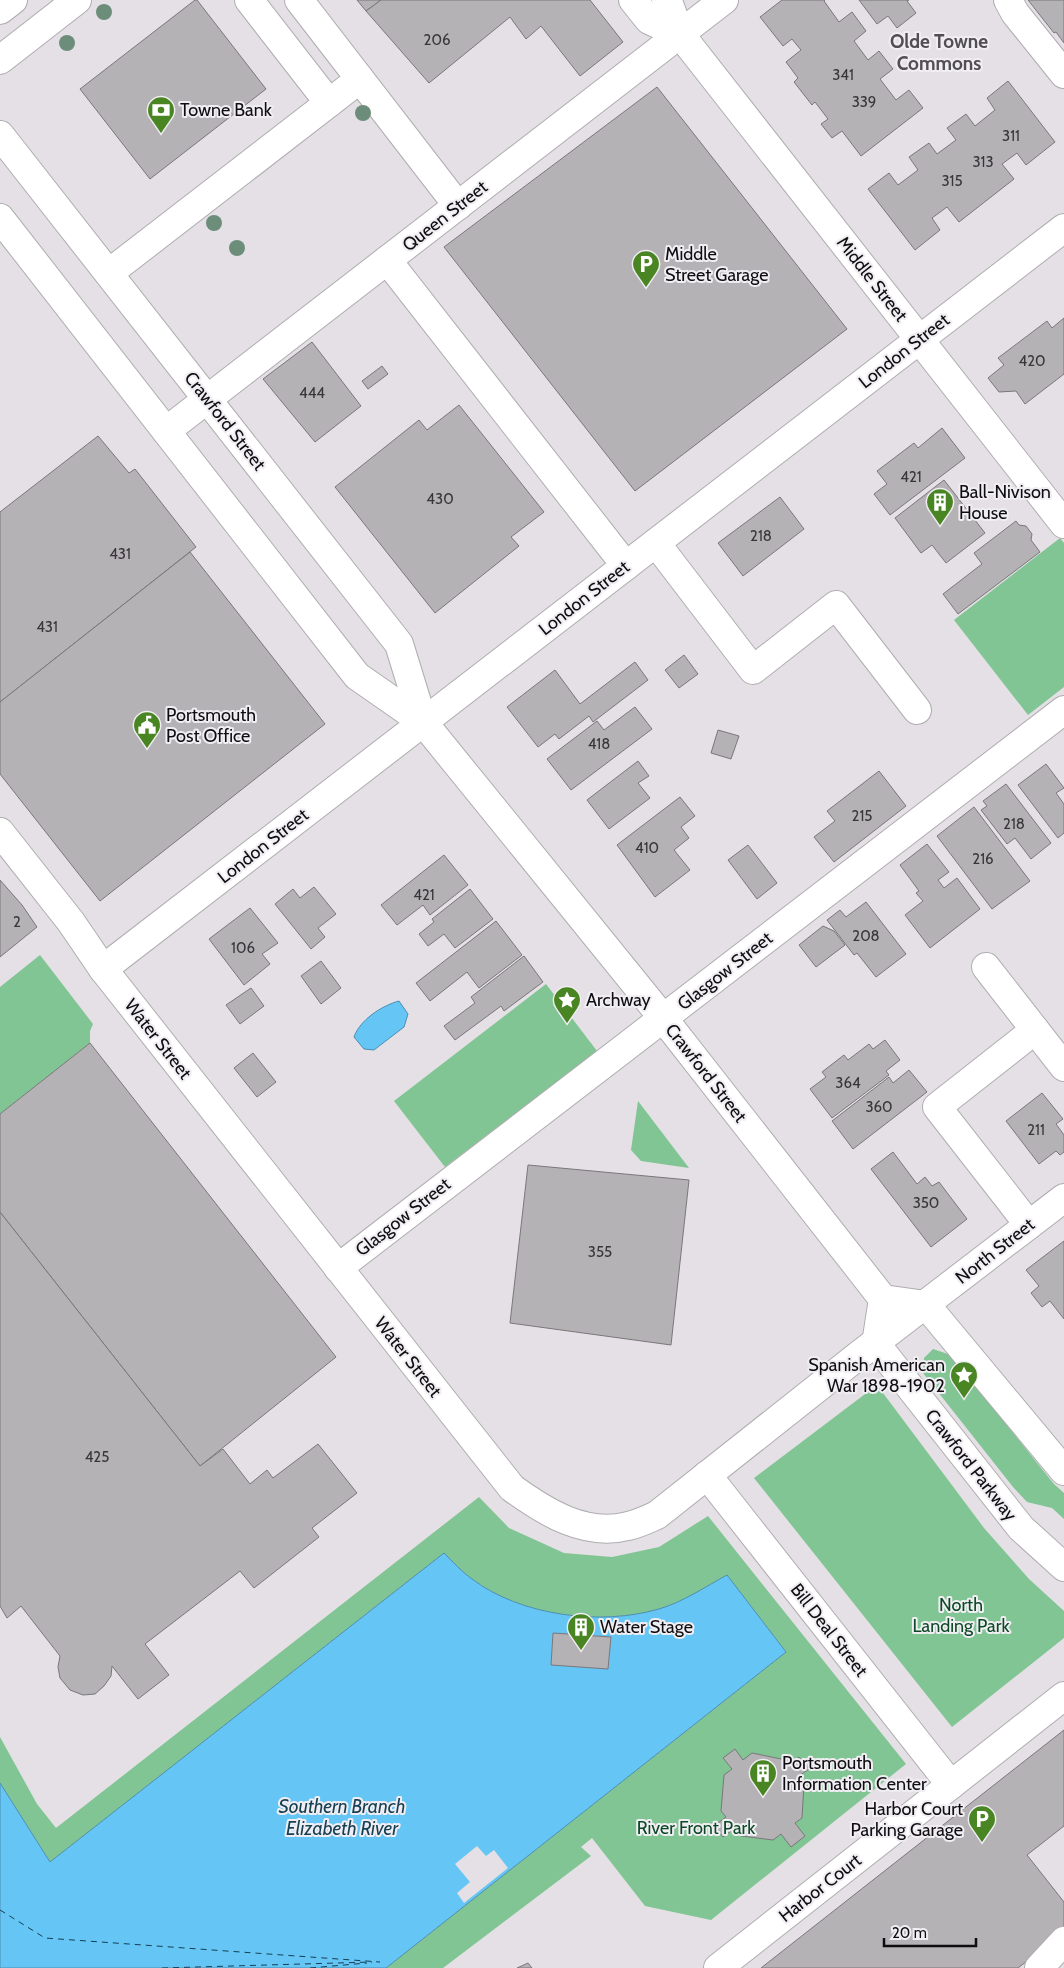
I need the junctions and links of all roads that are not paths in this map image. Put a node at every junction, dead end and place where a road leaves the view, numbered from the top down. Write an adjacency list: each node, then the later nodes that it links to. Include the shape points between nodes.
1 (13, 0): 9 (street)
2 (77, 0): 11 (street)
3 (249, 0): 14 (street)
4 (299, 0): 13 (street)
5 (633, 0): 10 (street, Middle Street, via 649,20)
6 (666, 0): 10 (street, Middle Street)
7 (724, 0): 10 (street, Queen Street)
8 (1008, 0): 12 (street)
9 (0, 10)
10 (680, 34): 16 (street, Queen Street); 21 (street, Middle Street)
11 (0, 60)
12 (1064, 74)
13 (360, 79): 14 (street); 16 (street)
14 (329, 103): 20 (street)
15 (0, 135): 20 (street, Crawford Street)
16 (458, 206): 19 (street, Queen Street)
17 (0, 218): 23 (street, Crawford Street)
18 (1064, 228): 21 (street, London Street)
19 (387, 260): 22 (street, Queen Street); 26 (street)
20 (109, 273): 22 (street, Crawford Street)
21 (919, 340): 24 (street, Middle Street); 25 (street, London Street)
22 (207, 399): 23 (street, Queen Street); 29 (street, Crawford Street, via 399,644)
23 (166, 431): 29 (street, Crawford Street, via 358,676)
24 (1064, 524)
25 (656, 543): 26 (street, London Street); 27 (street, via 753,670 836,605)
26 (626, 566): 29 (street, London Street)
27 (917, 710)
28 (1064, 710): 33 (street, Glasgow Street)
29 (424, 722): 32 (street, London Street); 33 (street, Crawford Street)
30 (0, 832): 32 (street, Water Street, via 71,922)
31 (986, 967): 34 (street)
32 (103, 969): 38 (street, Water Street)
33 (663, 1018): 38 (street, Glasgow Street); 39 (street, Crawford Street)
34 (1035, 1030): 35 (street); 37 (street, via 938,1107)
35 (1064, 1067)
36 (1064, 1198): 37 (street, North Street)
37 (1029, 1225): 40 (street, North Street)
38 (338, 1268): 43 (street, Water Street, via 512,1488 538,1507 570,1522 600,1529 628,1526 657,1515)
39 (883, 1299): 40 (street); 41 (street)
40 (926, 1305): 41 (street, Water Street); 42 (street)
41 (876, 1344): 43 (street, Water Street); 44 (street, Crawford Parkway, via 1021,1528)
42 (1064, 1471)
43 (707, 1475): 46 (street, Bill Deal Street)
44 (1064, 1567)
45 (1064, 1696): 46 (street, Harbor Court)
46 (951, 1785): 48 (street, Harbor Court)
47 (1064, 1941): 49 (street)
48 (718, 1968)
49 (1039, 1968)

